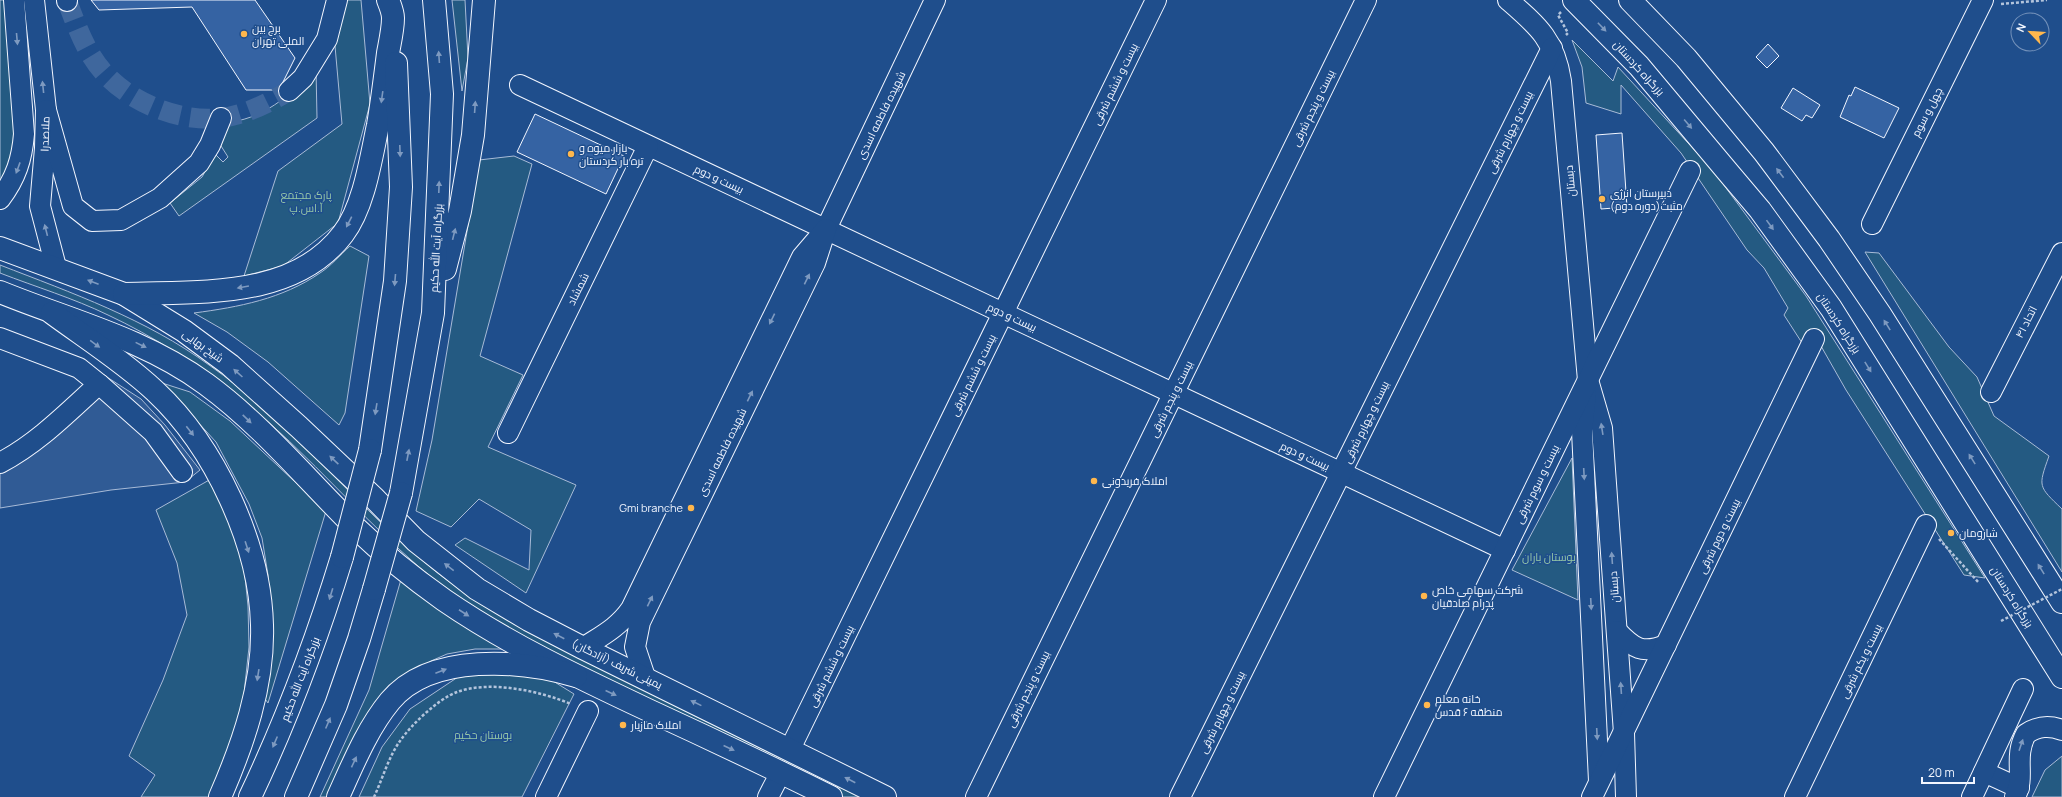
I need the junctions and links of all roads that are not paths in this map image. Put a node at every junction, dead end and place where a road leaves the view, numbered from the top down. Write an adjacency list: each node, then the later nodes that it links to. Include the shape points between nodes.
1 (14, 0): 21 (street, ملاصدرا, one-way to 21, via 24,134 18,169 9,188)
2 (34, 0): 17 (street, ملاصدرا, one-way to 2)
3 (337, 0): 16 (street, via 327,39 303,78)
4 (434, 0): 30 (main road, بزرگراه آیت الله حکیم, one-way to 4, via 442,94)
5 (935, 0): 23 (street, شهیده فاطمه اسدی)
6 (1156, 0): 31 (street, بیست و ششم شرقی)
7 (1366, 0): 37 (street, بیست و پنجم شرقی)
8 (1508, 0): 14 (street, دبستان, via 1536,26)
9 (1574, 0): 52 (main road, بزرگراه کردستان, one-way to 52, via 1638,66 1760,210 1830,308)
10 (1630, 0): 45 (main road, one-way to 10, via 1880,314 1829,239 1764,152 1686,58)
11 (483, 2): 30 (main road, one-way to 11, via 460,212 473,135)
12 (1982, 3): 22 (street, چهل و سوم)
13 (391, 6): 28 (main road, one-way to 28, via 380,115 367,174 357,206 344,234 309,266 271,282 224,290); 63 (main road, بزرگراه آیت الله حکیم, one-way to 63, bridge, via 398,96 401,187 395,281 370,450 320,629)
14 (1552, 48): 34 (street, دبستان, via 1561,81); 41 (street, بیست و چهارم شرقی)
15 (520, 85): 19 (street, بیست و دوم)
16 (289, 91)
17 (46, 110): 18 (street, via 74,206 92,220 121,220 160,198 199,163); 26 (street, ملاصدرا, one-way to 17, via 40,206)
18 (221, 118)
19 (648, 146): 23 (street, بیست و دوم); 38 (street, شمشاد)
20 (1690, 172): 34 (street, بیست و سوم شرقی)
21 (0, 198)
22 (1872, 224)
23 (826, 229): 31 (street, بیست و دوم); 46 (street, شهیده فاطمه اسدی, via 814,263)
24 (0, 248): 26 (main road, شیخ بهایی)
25 (2062, 253): 36 (street, اتحاد ۴۱)
26 (56, 267): 28 (main road, شیخ بهایی, one-way to 26)
27 (0, 292): 29 (main road)
28 (124, 294): 42 (main road, شیخ بهایی, one-way to 28, via 230,365 184,331)
29 (52, 313): 50 (main road, one-way to 50, via 138,344 205,383 232,405 392,560 481,624); 62 (main road, one-way to 62, via 106,352 155,391 169,406 203,448 219,475 235,511 256,578 263,626 255,697 235,761)
30 (433, 313): 64 (main road, بزرگراه آیت الله حکیم, one-way to 30, bridge, via 336,705 374,589 401,493)
31 (1003, 313): 37 (street, بیست و دوم); 57 (street, بیست و ششم شرقی)
32 (0, 338): 35 (street, via 79,368)
33 (1814, 339): 48 (street, بیست و دوم شرقی)
34 (1588, 380): 44 (street, بیست و سوم شرقی); 47 (street, دبستان, one-way to 34, via 1602,428); 60 (street, دبستان, one-way to 60, via 1582,431)
35 (99, 384): 39 (street, via 47,433); 40 (street, via 153,432)
36 (1991, 392)
37 (1173, 393): 41 (street, بیست و دوم); 70 (street, بیست و پنجم شرقی)
38 (508, 433)
39 (0, 463)
40 (182, 472)
41 (1341, 472): 44 (street, بیست و دوم); 71 (street, بیست و چهارم شرقی)
42 (373, 496): 49 (main road, یمینی شریف (آزادگان), one-way to 42, via 477,589 416,541)
43 (1926, 525): 74 (street, بیست و یکم شرقی)
44 (1505, 550): 72 (street, بیست و سوم شرقی)
45 (2062, 602)
46 (633, 619): 49 (street, شهیده فاطمه اسدی); 51 (street, شهیده فاطمه اسدی, via 635,647)
47 (1617, 632): 48 (street, via 1628,643 1645,650 1654,650); 56 (street, دبستان, one-way to 47)
48 (1666, 645): 56 (street, بیست و دوم شرقی)
49 (583, 648): 51 (main road, یمینی شریف (آزادگان))
50 (576, 676): 58 (main road, one-way to 58); 65 (main road, one-way to 50, via 374,724 390,700 419,680 463,664 496,664 555,670)
51 (645, 677): 57 (main road, یمینی شریف (آزادگان), one-way to 51)
52 (2062, 677)
53 (2023, 689): 59 (street)
54 (588, 711): 66 (street)
55 (2062, 730): 61 (street, one-way to 55, via 2019,750 2026,734 2042,727 2053,726)
56 (1624, 733): 60 (street, بیست و دوم شرقی); 73 (street, دبستان)
57 (790, 749): 69 (main road, یمینی شریف (آزادگان), one-way to 57)
58 (781, 772): 67 (street); 68 (main road)
59 (1984, 772): 61 (street); 75 (street)
60 (1597, 792)
61 (2017, 793)
62 (220, 797)
63 (250, 797)
64 (296, 797)
65 (338, 797)
66 (546, 797)
67 (768, 797)
68 (831, 797)
69 (885, 797)
70 (976, 797)
71 (1180, 797)
72 (1384, 797)
73 (1626, 797)
74 (1795, 797)
75 (1972, 797)

